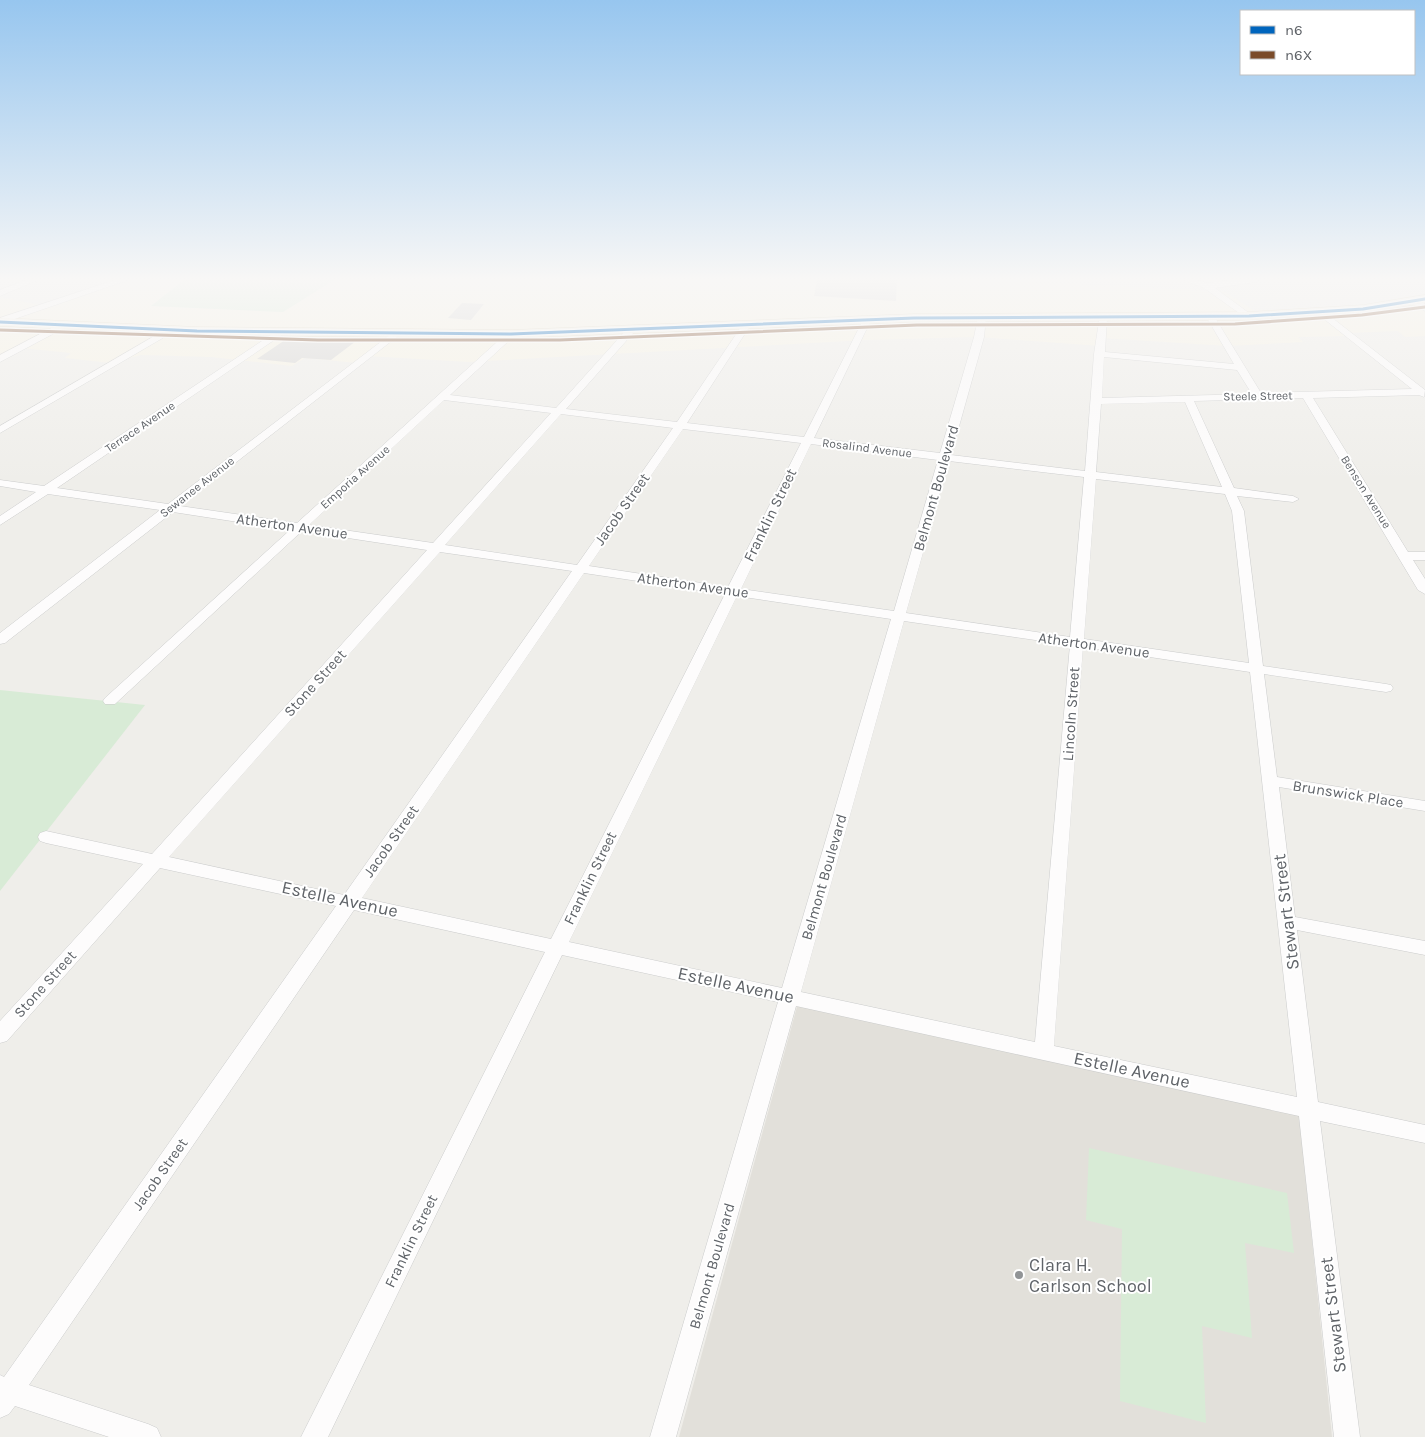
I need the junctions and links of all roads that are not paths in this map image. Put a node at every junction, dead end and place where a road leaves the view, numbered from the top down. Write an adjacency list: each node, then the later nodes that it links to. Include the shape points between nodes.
1 (20, 347): 14 (street)
2 (141, 347): 24 (street)
3 (258, 347): 29 (street, Terrace Avenue)
4 (378, 347): 32 (street, Sewanee Avenue)
5 (497, 347): 19 (street, Emporia Avenue)
6 (616, 347): 22 (street, Stone Street)
7 (732, 347): 23 (street, Jacob Street)
8 (853, 347): 25 (street, Franklin Street)
9 (977, 347): 26 (street, Belmont Boulevard)
10 (1101, 347): 13 (street, Lincoln Street)
11 (1228, 347): 15 (street)
12 (1365, 347): 16 (street)
13 (1100, 354): 15 (street); 21 (street, Lincoln Street)
14 (2, 356)
15 (1240, 368): 18 (street)
16 (1423, 394): 17 (street, Steele Street)
17 (1306, 395): 18 (street, Steele Street); 36 (street, Benson Avenue)
18 (1258, 396): 20 (street, Steele Street)
19 (442, 397): 22 (street, Rosalind Avenue); 34 (street, Emporia Avenue)
20 (1188, 398): 21 (street, Steele Street); 30 (street, Stewart Street)
21 (1096, 401): 27 (street, Lincoln Street)
22 (558, 411): 23 (street, Rosalind Avenue); 35 (street, Stone Street)
23 (680, 426): 25 (street, Rosalind Avenue); 38 (street, Jacob Street)
24 (0, 430)
25 (806, 441): 26 (street, Rosalind Avenue); 40 (street, Franklin Street)
26 (945, 458): 27 (street, Rosalind Avenue); 41 (street, Belmont Boulevard)
27 (1090, 475): 30 (street, Rosalind Avenue); 43 (street, Lincoln Street)
28 (0, 483): 29 (street, Atherton Avenue)
29 (46, 490): 32 (street, Atherton Avenue); 33 (street, Terrace Avenue)
30 (1229, 492): 31 (street, Rosalind Avenue); 44 (street, Stewart Street, via 1238,511)
31 (1293, 499)
32 (169, 508): 34 (street, Atherton Avenue); 42 (street, Sewanee Avenue)
33 (0, 520)
34 (299, 527): 35 (street, Atherton Avenue); 46 (street, Emporia Avenue)
35 (436, 547): 38 (street, Atherton Avenue); 50 (street, Stone Street)
36 (1405, 556): 37 (street); 39 (street, Benson Avenue)
37 (1425, 556)
38 (580, 569): 40 (street, Atherton Avenue); 51 (street, Jacob Street)
39 (1425, 590)
40 (732, 591): 41 (street, Atherton Avenue); 53 (street, Franklin Street)
41 (900, 616): 43 (street, Atherton Avenue); 55 (street, Belmont Boulevard)
42 (0, 640)
43 (1076, 642): 44 (street, Atherton Avenue); 57 (street, Lincoln Street)
44 (1257, 669): 45 (street, Atherton Avenue); 47 (street, Stewart Street)
45 (1386, 688)
46 (110, 702)
47 (1271, 781): 48 (street, Brunswick Place); 52 (street, Stewart Street)
48 (1425, 806)
49 (46, 837): 50 (street, Estelle Avenue)
50 (157, 860): 51 (street, Estelle Avenue); 56 (street, Stone Street)
51 (349, 901): 53 (street, Estelle Avenue); 60 (street, Jacob Street)
52 (1288, 922): 54 (street); 58 (street, Stewart Street)
53 (557, 946): 55 (street, Estelle Avenue); 62 (street, Franklin Street)
54 (1425, 948)
55 (790, 997): 57 (street, Estelle Avenue); 63 (street, Belmont Boulevard)
56 (0, 1035)
57 (1044, 1052): 58 (street, Estelle Avenue)
58 (1309, 1109): 59 (street, Estelle Avenue); 64 (street, Stewart Street)
59 (1425, 1134)
60 (3, 1395): 61 (street)
61 (148, 1437)
62 (314, 1437)
63 (663, 1437)
64 (1347, 1437)

